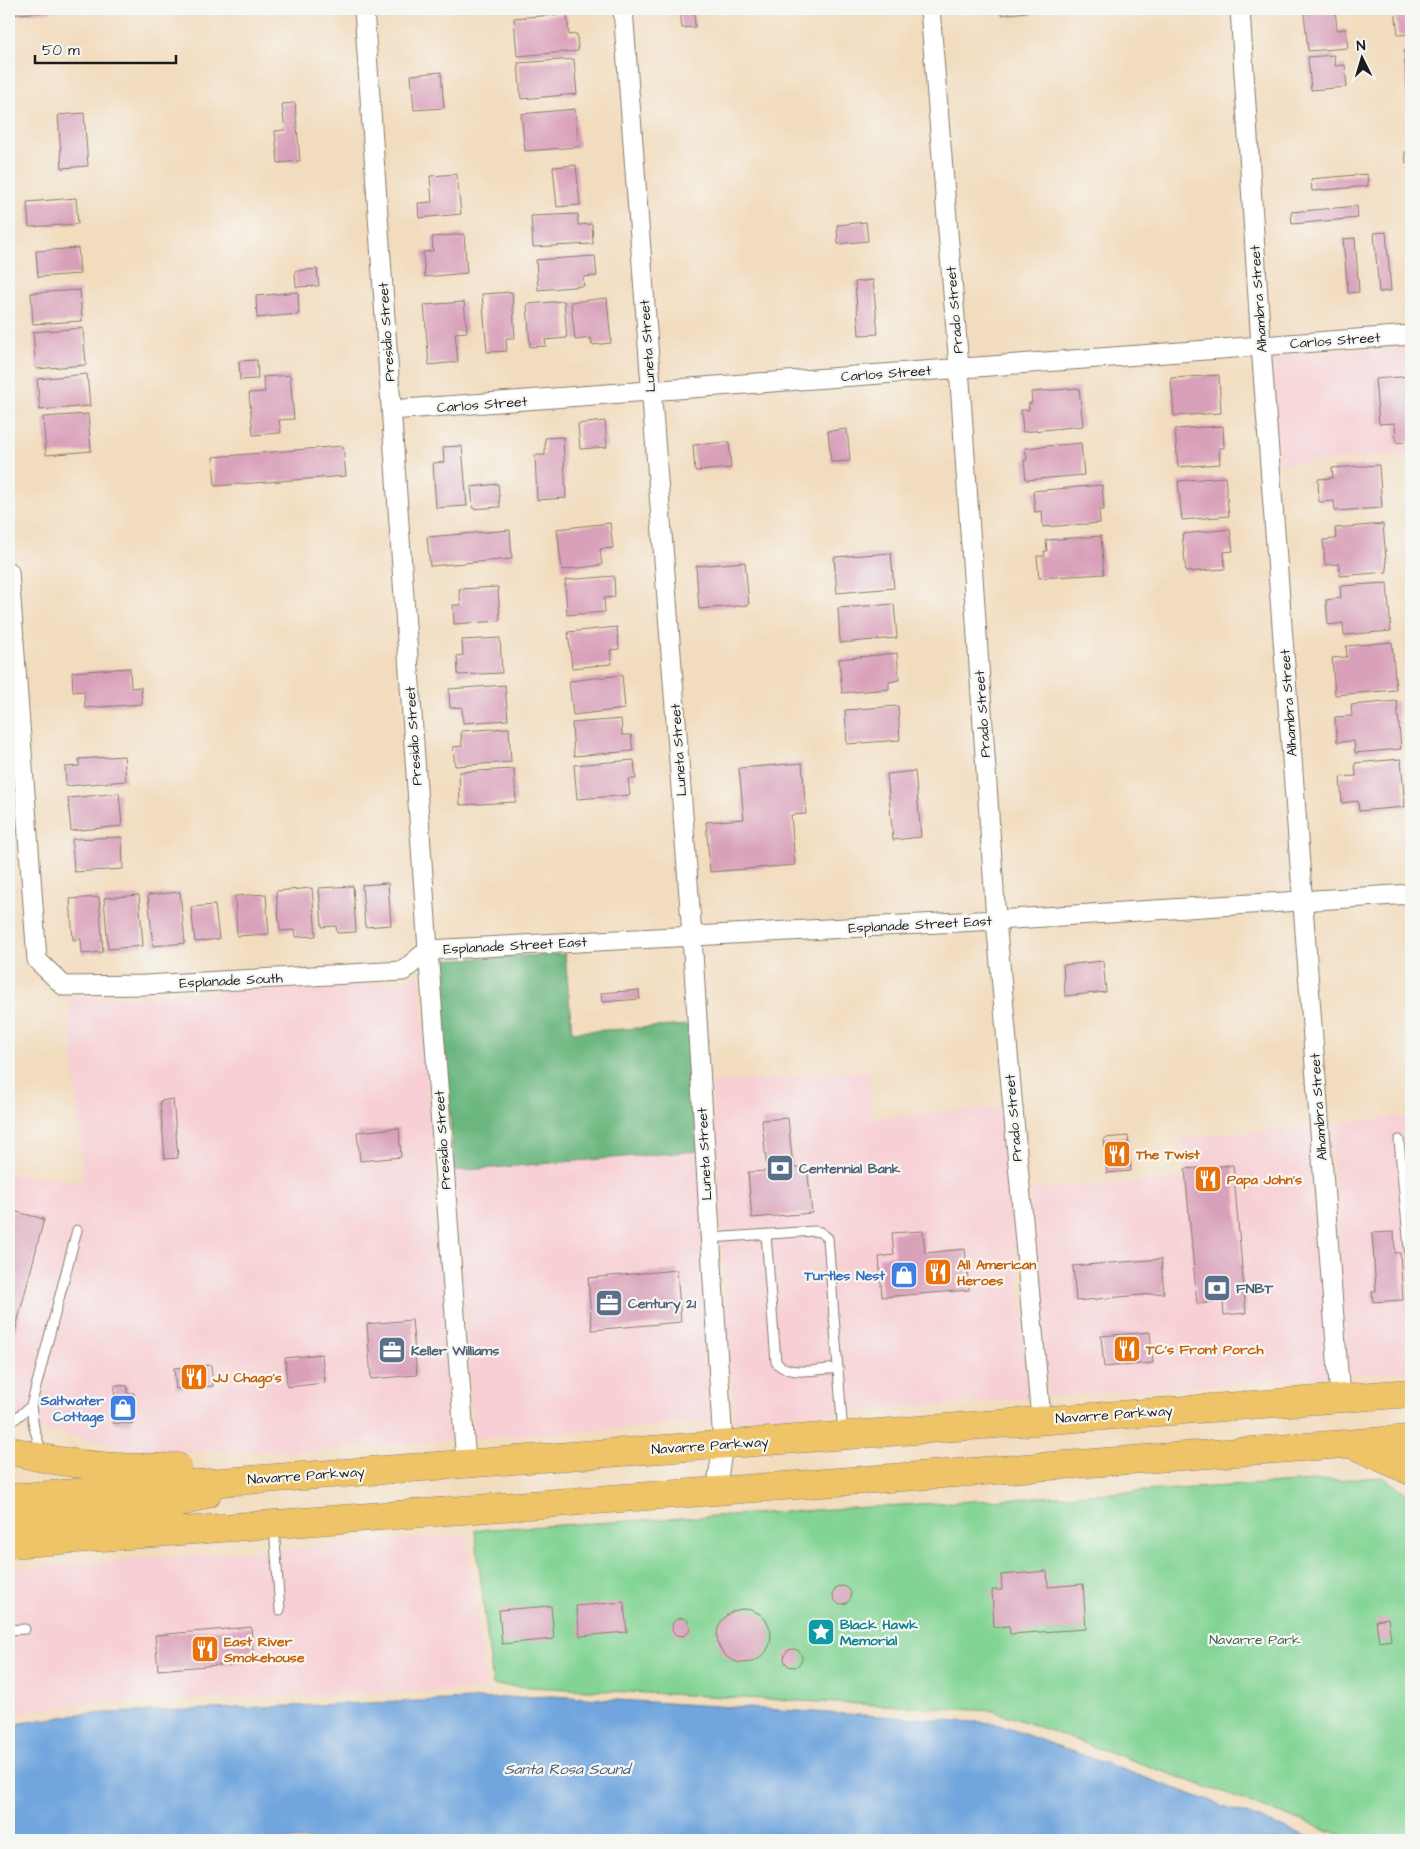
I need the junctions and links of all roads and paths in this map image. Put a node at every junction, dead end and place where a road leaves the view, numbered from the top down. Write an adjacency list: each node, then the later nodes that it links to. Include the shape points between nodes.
1 (364, 9): 9 (street, Presidio Street)
2 (623, 9): 8 (street, Luneta Street)
3 (930, 9): 7 (street, Prado Street)
4 (1240, 9): 6 (street, Alhambra Street)
5 (1411, 335): 6 (street, Carlos Street)
6 (1261, 346): 7 (street, Carlos Street); 12 (street, Alhambra Street)
7 (959, 368): 8 (street, Carlos Street); 13 (street, Prado Street)
8 (650, 392): 9 (street, Carlos Street); 14 (street, Luneta Street)
9 (391, 410): 15 (street, Presidio Street)
10 (9, 572): 15 (street, Esplanade South, via 37,960 64,986 145,985 403,971)
11 (1411, 894): 12 (street, Esplanade Street East)
12 (1303, 901): 13 (street, Esplanade Street East); 23 (street, Alhambra Street)
13 (996, 920): 14 (street, Esplanade Street East); 25 (street, Prado Street)
14 (692, 936): 15 (street, Esplanade Street East); 19 (street, Luneta Street)
15 (428, 950): 33 (street, Presidio Street)
16 (1398, 1140): 20 (lane)
17 (77, 1230): 24 (lane)
18 (766, 1234): 19 (lane); 21 (lane, via 776,1362 789,1371); 21 (lane, via 814,1231 828,1238)
19 (709, 1238): 30 (street, Luneta Street)
20 (1411, 1269)
21 (838, 1368): 27 (lane)
22 (1411, 1393): 23 (highway, Navarre Parkway)
23 (1340, 1398): 25 (highway, Navarre Parkway)
24 (31, 1406): 26 (lane); 32 (lane)
25 (1041, 1420): 27 (highway, Navarre Parkway)
26 (9, 1424)
27 (843, 1435): 30 (highway, Navarre Parkway)
28 (1411, 1439): 29 (highway)
29 (1353, 1444): 34 (highway); 36 (highway)
30 (722, 1445): 33 (highway, Navarre Parkway); 36 (street, Luneta Street)
31 (9, 1450): 32 (highway)
32 (44, 1459): 33 (highway, via 147,1469 412,1449)
33 (466, 1463): 35 (highway, Navarre Parkway)
34 (1411, 1471)
35 (248, 1480): 37 (highway, Navarre Parkway); 38 (highway, via 161,1509)
36 (716, 1492): 39 (highway)
37 (9, 1498)
38 (9, 1520)
39 (274, 1524): 40 (highway); 41 (lane)
40 (9, 1544)
41 (280, 1610)
42 (25, 1629): 43 (lane)
43 (9, 1630)

